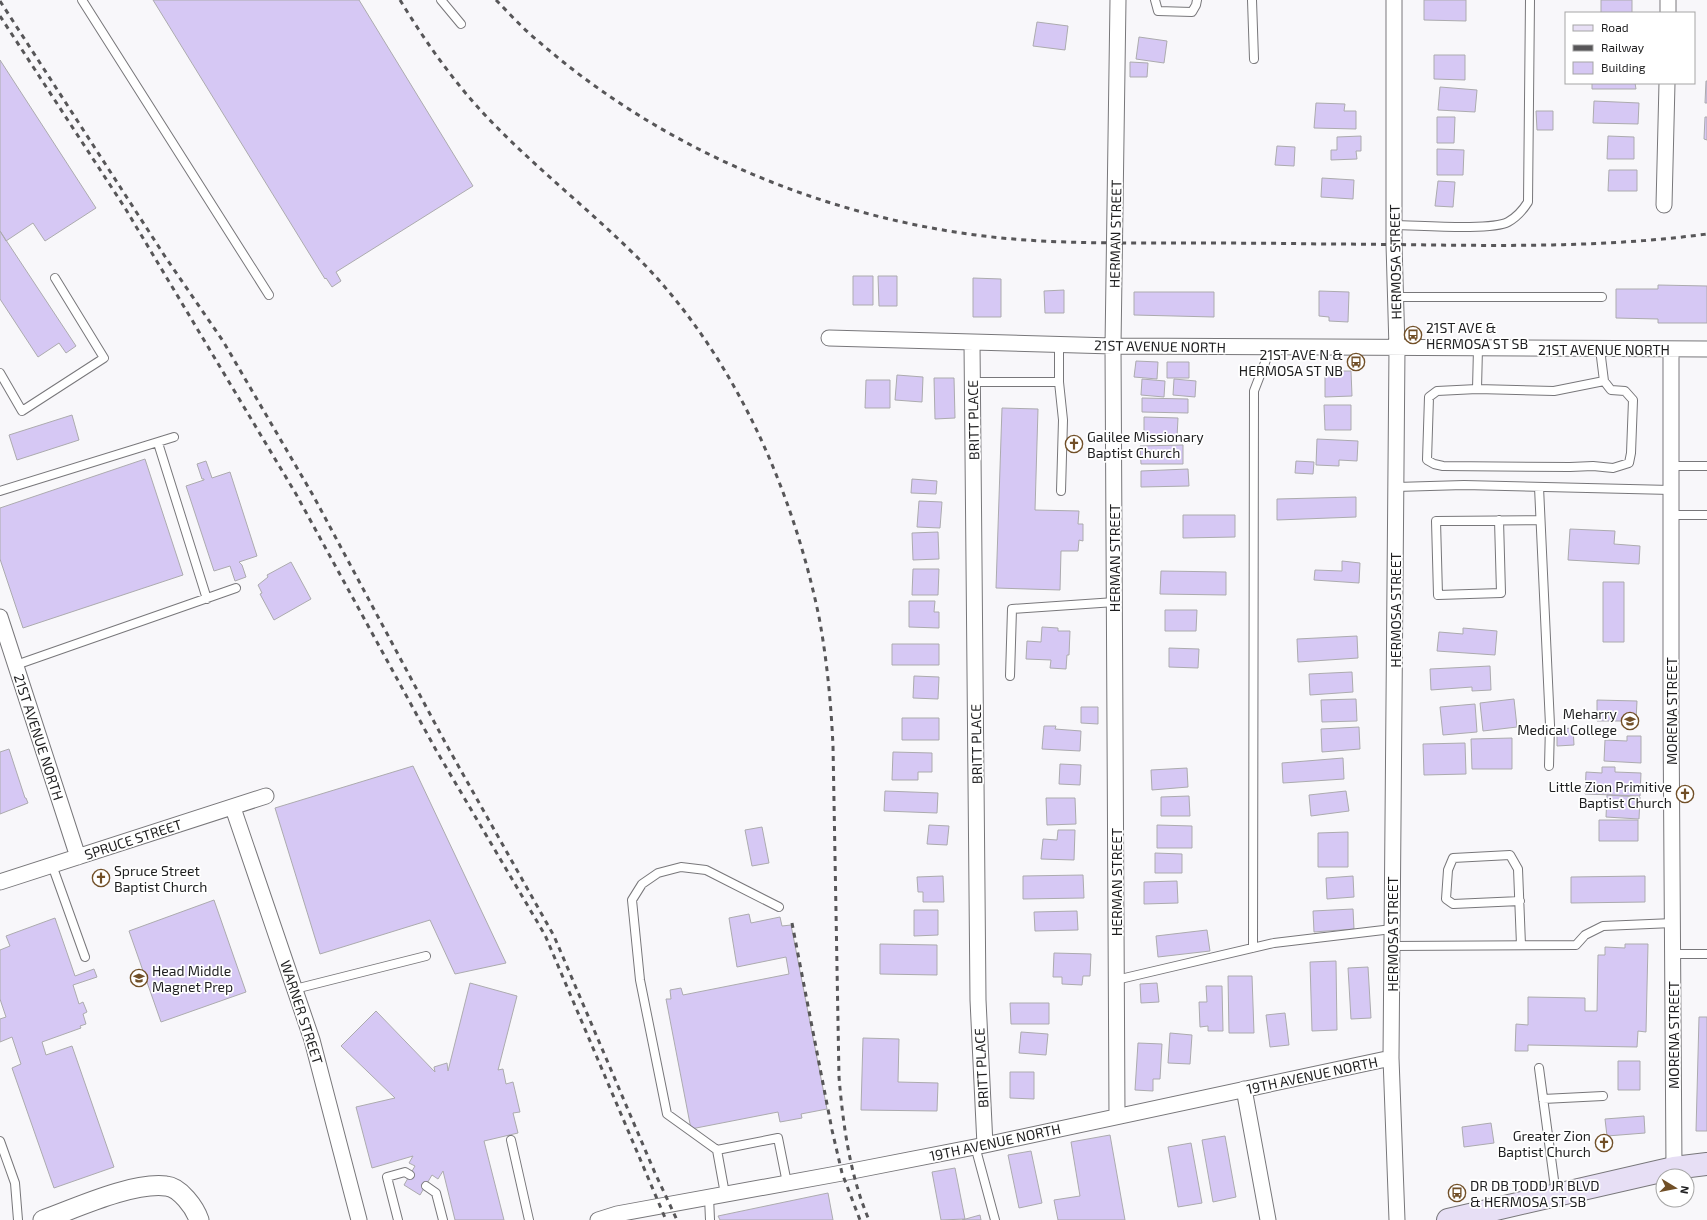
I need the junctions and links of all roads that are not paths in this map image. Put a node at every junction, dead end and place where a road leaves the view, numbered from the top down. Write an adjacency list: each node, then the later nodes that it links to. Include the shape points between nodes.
1 (82, 0): 17 (lane)
2 (441, 0): 11 (lane)
3 (1118, 0): 23 (street, HERMAN STREET)
4 (1155, 0): 5 (lane, via 1158,11 1192,12)
5 (1197, 0)
6 (1252, 0): 12 (lane)
7 (1394, 0): 15 (street, HERMOSA STREET)
8 (1530, 0): 15 (lane, via 1528,202 1520,213 1508,222 1491,226)
9 (1668, 0): 10 (street)
10 (1668, 12)
11 (460, 24)
12 (1254, 59)
13 (1667, 84): 14 (street)
14 (1664, 205)
15 (1394, 224): 18 (street, HERMOSA STREET)
16 (55, 278): 30 (lane, via 104,358 22,411)
17 (269, 295)
18 (1395, 297): 19 (lane); 25 (street, HERMOSA STREET)
19 (1602, 297)
20 (829, 338): 21 (street, 21ST AVENUE NORTH)
21 (972, 343): 22 (street, 21ST AVENUE NORTH); 32 (street, BRITT PLACE)
22 (1059, 345): 23 (street, 21ST AVENUE NORTH); 33 (lane)
23 (1113, 346): 24 (street, 21ST AVENUE NORTH); 50 (street, HERMAN STREET)
24 (1272, 347): 25 (street, 21ST AVENUE NORTH); 66 (lane, via 1254,390)
25 (1397, 348): 26 (street, 21ST AVENUE NORTH); 39 (street, HERMOSA STREET)
26 (1478, 348): 27 (street, 21ST AVENUE NORTH); 34 (lane)
27 (1600, 349): 28 (street, 21ST AVENUE NORTH); 31 (lane)
28 (1671, 349): 29 (street, 21ST AVENUE NORTH); 37 (street, MORENA STREET)
29 (1707, 350)
30 (0, 373)
31 (1604, 381): 34 (lane, via 1554,391); 34 (lane, via 1611,390 1625,391 1633,400 1629,463 1613,468 1444,466 1427,460 1429,397 1436,391)
32 (973, 382): 33 (lane); 81 (street, BRITT PLACE)
33 (1059, 382): 43 (lane, via 1063,420)
34 (1477, 389)
35 (174, 437): 36 (lane)
36 (158, 443): 42 (lane); 49 (lane)
37 (1671, 466): 38 (lane); 41 (street, MORENA STREET)
38 (1707, 466)
39 (1396, 487): 40 (lane); 63 (street, HERMOSA STREET)
40 (1539, 487): 41 (lane); 47 (lane)
41 (1671, 490): 44 (street, MORENA STREET)
42 (0, 491)
43 (1061, 491)
44 (1671, 515): 45 (lane); 62 (street, MORENA STREET)
45 (1707, 515)
46 (1499, 520): 46 (lane, via 1436,521 1438,595 1501,593); 47 (lane)
47 (1540, 520): 54 (lane, via 1550,724)
48 (236, 588): 49 (lane)
49 (207, 599): 52 (lane)
50 (1115, 602): 53 (lane, via 1012,609); 71 (street, HERMAN STREET)
51 (0, 617): 52 (street, 21ST AVENUE NORTH)
52 (16, 665): 57 (street, 21ST AVENUE NORTH)
53 (1010, 676)
54 (1549, 766)
55 (266, 796): 56 (street, SPRUCE STREET)
56 (233, 808): 57 (street, SPRUCE STREET); 72 (street, WARNER STREET)
57 (78, 857): 58 (street, SPRUCE STREET)
58 (52, 865): 59 (street, SPRUCE STREET); 70 (lane)
59 (0, 882)
60 (1520, 901): 60 (lane, via 1518,869 1510,855 1454,858 1448,870 1446,899 1453,904); 64 (lane)
61 (779, 907): 82 (lane, via 706,870 681,867 658,873 642,884 632,900 640,980 667,1114)
62 (1672, 923): 64 (lane, via 1603,926 1585,935 1576,945); 67 (street, MORENA STREET)
63 (1392, 929): 65 (street, HERMOSA STREET); 66 (lane, via 1274,943)
64 (1521, 945): 65 (lane)
65 (1392, 946): 73 (street, HERMOSA STREET)
66 (1253, 948): 71 (lane)
67 (1673, 954): 68 (lane); 84 (street, MORENA STREET)
68 (1707, 954)
69 (426, 956): 72 (lane)
70 (85, 957)
71 (1116, 980): 78 (street, HERMAN STREET)
72 (295, 989): 95 (street, WARNER STREET, via 323,1078)
73 (1391, 1058): 75 (street, 19TH AVENUE NORTH); 103 (street, HERMOSA STREET)
74 (1539, 1068): 77 (lane)
75 (1244, 1089): 78 (street, 19TH AVENUE NORTH); 102 (street)
76 (1603, 1096): 77 (lane)
77 (1543, 1099): 90 (lane)
78 (1117, 1116): 81 (street, 19TH AVENUE NORTH)
79 (510, 1140): 98 (lane)
80 (0, 1141): 92 (lane, via 15,1183)
81 (980, 1146): 87 (street, 19TH AVENUE NORTH); 101 (lane)
82 (717, 1150): 87 (lane, via 778,1138); 89 (lane)
83 (1707, 1164): 84 (main road)
84 (1674, 1168)
85 (1655, 1173): 90 (main road)
86 (410, 1175): 96 (lane, via 405,1172 387,1177)
87 (787, 1183): 89 (street, 19TH AVENUE NORTH)
88 (426, 1186): 97 (lane, via 436,1193)
89 (725, 1194): 91 (street, 19TH AVENUE NORTH)
90 (1556, 1196): 104 (main road)
91 (709, 1197): 99 (street, 19TH AVENUE NORTH); 100 (lane)
92 (18, 1220)
93 (43, 1220): 94 (street, via 135,1187 168,1186 184,1196 196,1211)
94 (199, 1220)
95 (359, 1220)
96 (398, 1220)
97 (443, 1220)
98 (529, 1220)
99 (598, 1220)
100 (710, 1220)
101 (995, 1220)
102 (1268, 1220)
103 (1397, 1220)
104 (1448, 1220)

